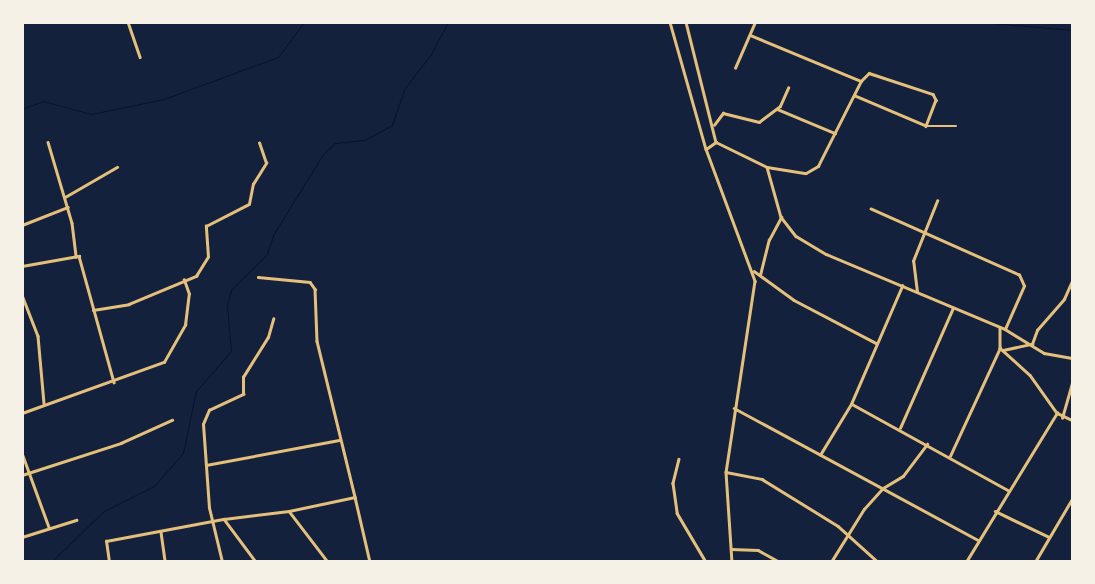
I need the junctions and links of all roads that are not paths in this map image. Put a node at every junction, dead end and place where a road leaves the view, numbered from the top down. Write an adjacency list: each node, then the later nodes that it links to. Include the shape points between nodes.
1 (128, 22): 6 (street)
2 (670, 22): 19 (street)
3 (686, 22): 12 (street, via 694,68)
4 (755, 22): 5 (street)
5 (750, 35): 7 (street); 8 (street)
6 (140, 57)
7 (735, 68)
8 (861, 81): 10 (street); 13 (street, via 874,72 933,94 936,100)
9 (788, 88): 11 (street)
10 (855, 96): 13 (street); 15 (street)
11 (777, 109): 12 (street, via 756,123 721,113); 15 (street)
12 (714, 125): 17 (street)
13 (926, 126): 14 (street)
14 (956, 126)
15 (835, 133): 20 (street, via 812,171 794,173)
16 (48, 142): 22 (street)
17 (716, 142): 19 (street); 20 (street)
18 (258, 143): 34 (street, via 266,163 253,184 247,209 206,226 208,257 196,276)
19 (706, 149): 31 (street)
20 (767, 166): 26 (street)
21 (118, 167): 22 (street)
22 (65, 197): 24 (street)
23 (937, 201): 28 (street)
24 (68, 207): 27 (street); 29 (street)
25 (871, 209): 28 (street)
26 (781, 217): 32 (street, via 769,240); 36 (street, via 811,247)
27 (22, 225)
28 (923, 232): 38 (street, via 913,261); 47 (street, via 1022,278 1024,286)
29 (76, 257): 30 (street); 44 (street)
30 (22, 266)
31 (754, 271): 32 (street); 56 (street, via 751,323)
32 (760, 275): 48 (street, via 794,300)
33 (258, 277): 63 (street, via 310,282 315,289 317,341)
34 (184, 280): 44 (street, via 129,304); 52 (street, via 188,294 185,325 167,357)
35 (1072, 281): 37 (street)
36 (902, 286): 38 (street); 48 (street)
37 (1069, 291): 39 (street); 49 (street, via 1040,326)
38 (917, 292): 42 (street)
39 (1072, 294)
40 (22, 295): 41 (street)
41 (26, 307): 43 (street); 54 (street, via 38,336)
42 (953, 308): 46 (street); 62 (street)
43 (22, 309)
44 (93, 310): 52 (street)
45 (273, 319): 69 (street, via 268,337 243,377 244,394 204,416)
46 (1000, 327): 47 (street); 50 (street)
47 (1004, 329): 49 (street)
48 (876, 343): 55 (street)
49 (1032, 344): 50 (street); 51 (street, via 1052,356)
50 (1001, 349): 58 (street, via 1030,375); 67 (street)
51 (1072, 358)
52 (114, 382): 54 (street, via 74,398)
53 (1072, 382): 59 (street)
54 (44, 403): 57 (street)
55 (851, 404): 62 (street); 66 (street)
56 (734, 408): 66 (street); 71 (street)
57 (22, 413)
58 (1057, 414): 59 (street); 74 (street)
59 (1062, 418): 61 (street)
60 (172, 420): 70 (street, via 121,443)
61 (1072, 420)
62 (900, 428): 64 (street)
63 (340, 440): 69 (street); 75 (street)
64 (927, 444): 67 (street); 73 (street, via 903,476)
65 (22, 453): 70 (street)
66 (820, 455): 73 (street)
67 (950, 456): 74 (street)
68 (679, 459): 97 (street, via 673,483 678,513)
69 (206, 465): 83 (street)
70 (30, 472): 72 (street); 84 (street)
71 (726, 472): 86 (street, via 762,479); 90 (street)
72 (22, 475)
73 (882, 488): 86 (street); 89 (street)
74 (1008, 490): 80 (street)
75 (355, 497): 79 (street); 96 (street)
76 (1072, 499): 77 (street)
77 (1068, 506): 78 (street); 88 (street)
78 (1072, 508)
79 (289, 511): 81 (street); 95 (street)
80 (995, 511): 88 (street); 89 (street)
81 (224, 519): 83 (street); 94 (street)
82 (76, 520): 84 (street)
83 (213, 522): 85 (street); 93 (street)
84 (49, 527): 87 (street)
85 (161, 532): 91 (street, via 106,541); 92 (street)
86 (847, 535): 100 (street); 101 (street)
87 (22, 537)
88 (1049, 537): 103 (street)
89 (978, 540): 102 (street)
90 (731, 549): 98 (street); 99 (street, via 758,550)
91 (109, 562)
92 (165, 562)
93 (222, 562)
94 (256, 562)
95 (328, 562)
96 (370, 562)
97 (706, 562)
98 (732, 562)
99 (780, 562)
100 (831, 562)
101 (878, 562)
102 (966, 562)
103 (1035, 562)

